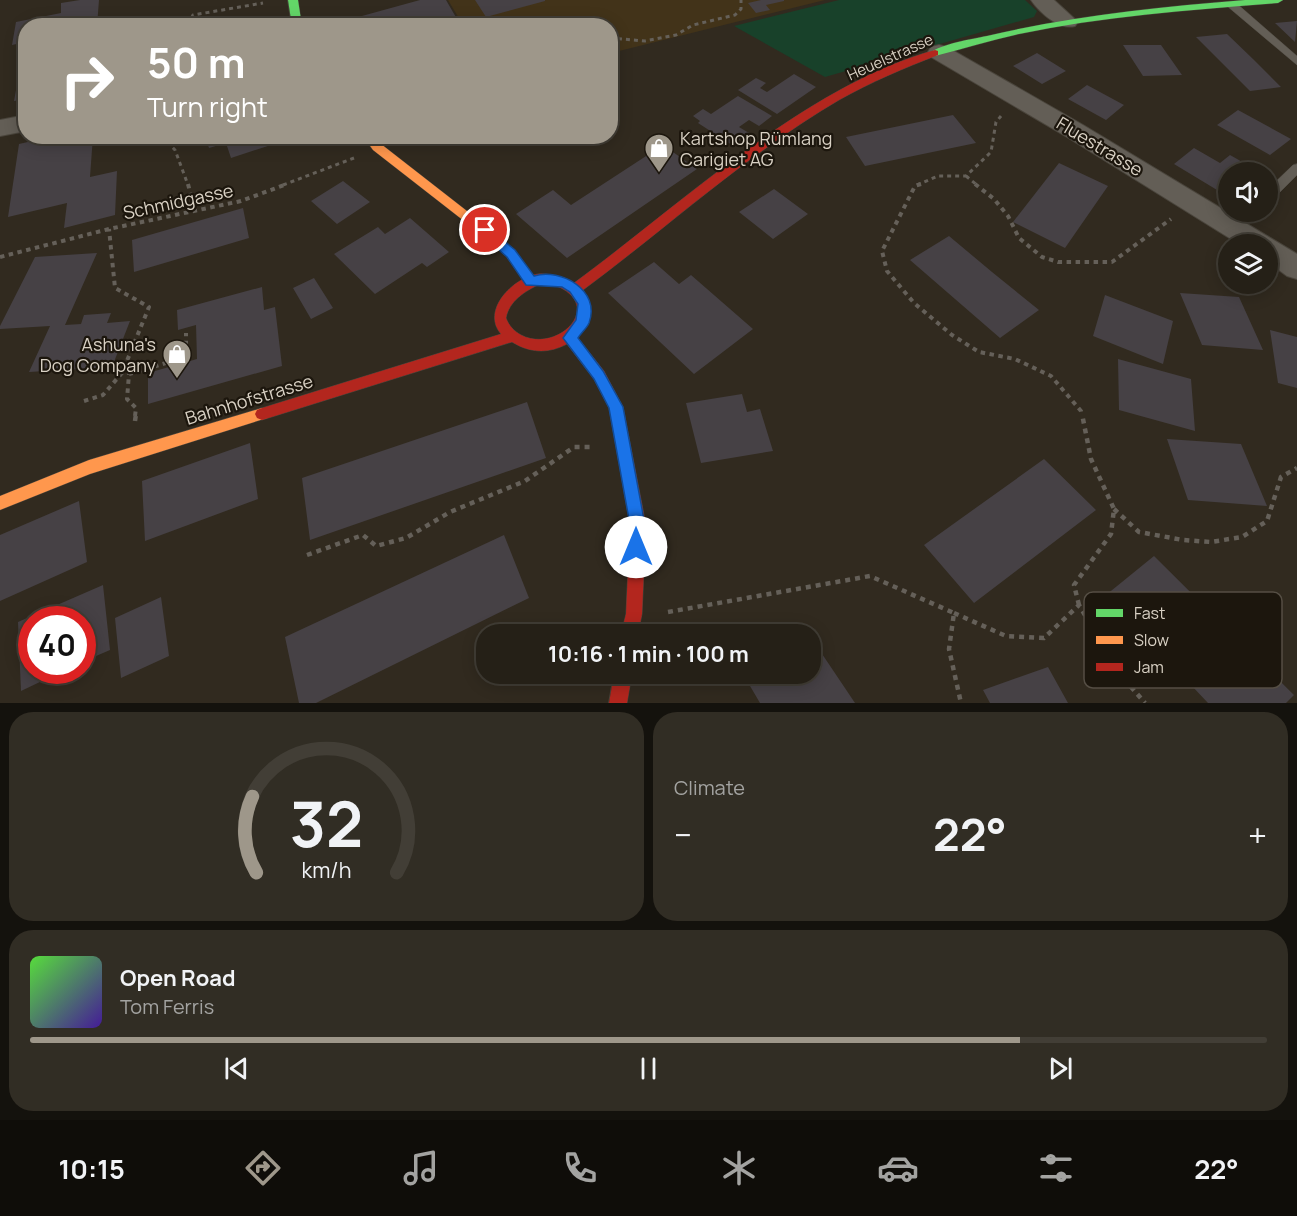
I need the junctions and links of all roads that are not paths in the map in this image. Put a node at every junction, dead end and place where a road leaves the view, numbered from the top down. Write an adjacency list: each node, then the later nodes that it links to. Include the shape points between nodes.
1 (293, 0): 5 (street)
2 (1041, 0): 6 (street)
3 (1278, 0): 4 (street, Heuelstrasse)
4 (1231, 4): 6 (street, Heuelstrasse); 8 (lane)
5 (296, 18)
6 (1068, 22): 7 (street, Heuelstrasse, via 992,36)
7 (939, 52): 15 (street, Fluestrasse); 20 (street, Heuelstrasse, via 876,77 814,112 719,177)
8 (1297, 62)
9 (18, 125): 10 (street)
10 (0, 128)
11 (375, 144): 19 (street, via 495,239)
12 (1297, 168): 13 (lane)
13 (1278, 186)
14 (1240, 222): 15 (lane)
15 (1234, 228): 16 (street, Fluestrasse)
16 (1244, 234)
17 (1278, 256): 18 (street)
18 (1297, 268)
19 (531, 282): 20 (street, via 553,280); 21 (street, via 515,290 502,306 503,328)
20 (575, 289): 22 (street, via 585,304 585,313)
21 (511, 337): 22 (street, via 535,347); 23 (street, Bahnhofstrasse, via 89,466)
22 (570, 338): 24 (street, via 616,407 638,525)
23 (0, 500)
24 (632, 624)
25 (621, 684): 26 (street)
26 (618, 703)

